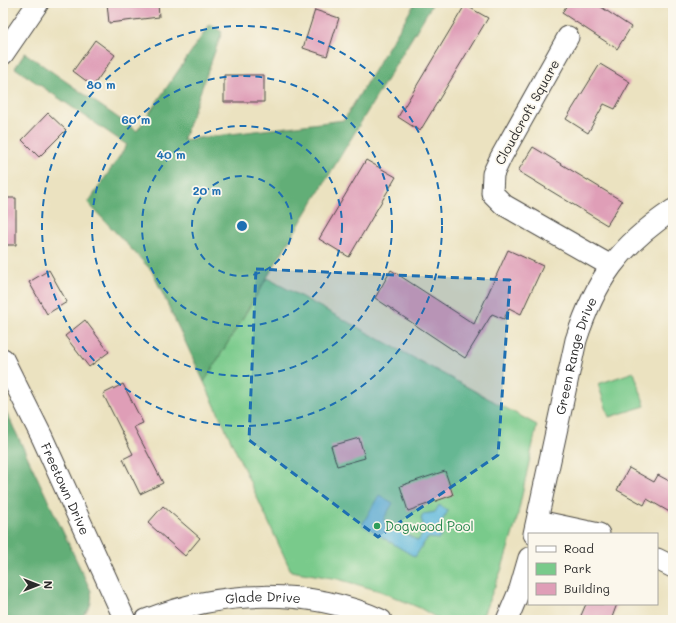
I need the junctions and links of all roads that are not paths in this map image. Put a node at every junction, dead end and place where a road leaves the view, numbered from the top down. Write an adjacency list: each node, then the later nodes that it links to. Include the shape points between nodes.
1 (38, 3): 3 (street)
2 (568, 37): 5 (street, Cloudcroft Square, via 493,174 492,193 504,205)
3 (3, 54)
4 (673, 210): 5 (street, Green Range Drive, via 652,224)
5 (611, 266): 7 (street, Green Range Drive, via 595,291 576,340)
6 (3, 359): 12 (street, Freetown Drive, via 42,437)
7 (536, 527): 8 (street)
8 (590, 533)
9 (658, 560): 11 (street)
10 (528, 561): 15 (street)
11 (673, 567)
12 (125, 620)
13 (146, 620): 14 (street, Glade Drive, via 206,602 268,596 328,603)
14 (381, 620)
15 (507, 620)

